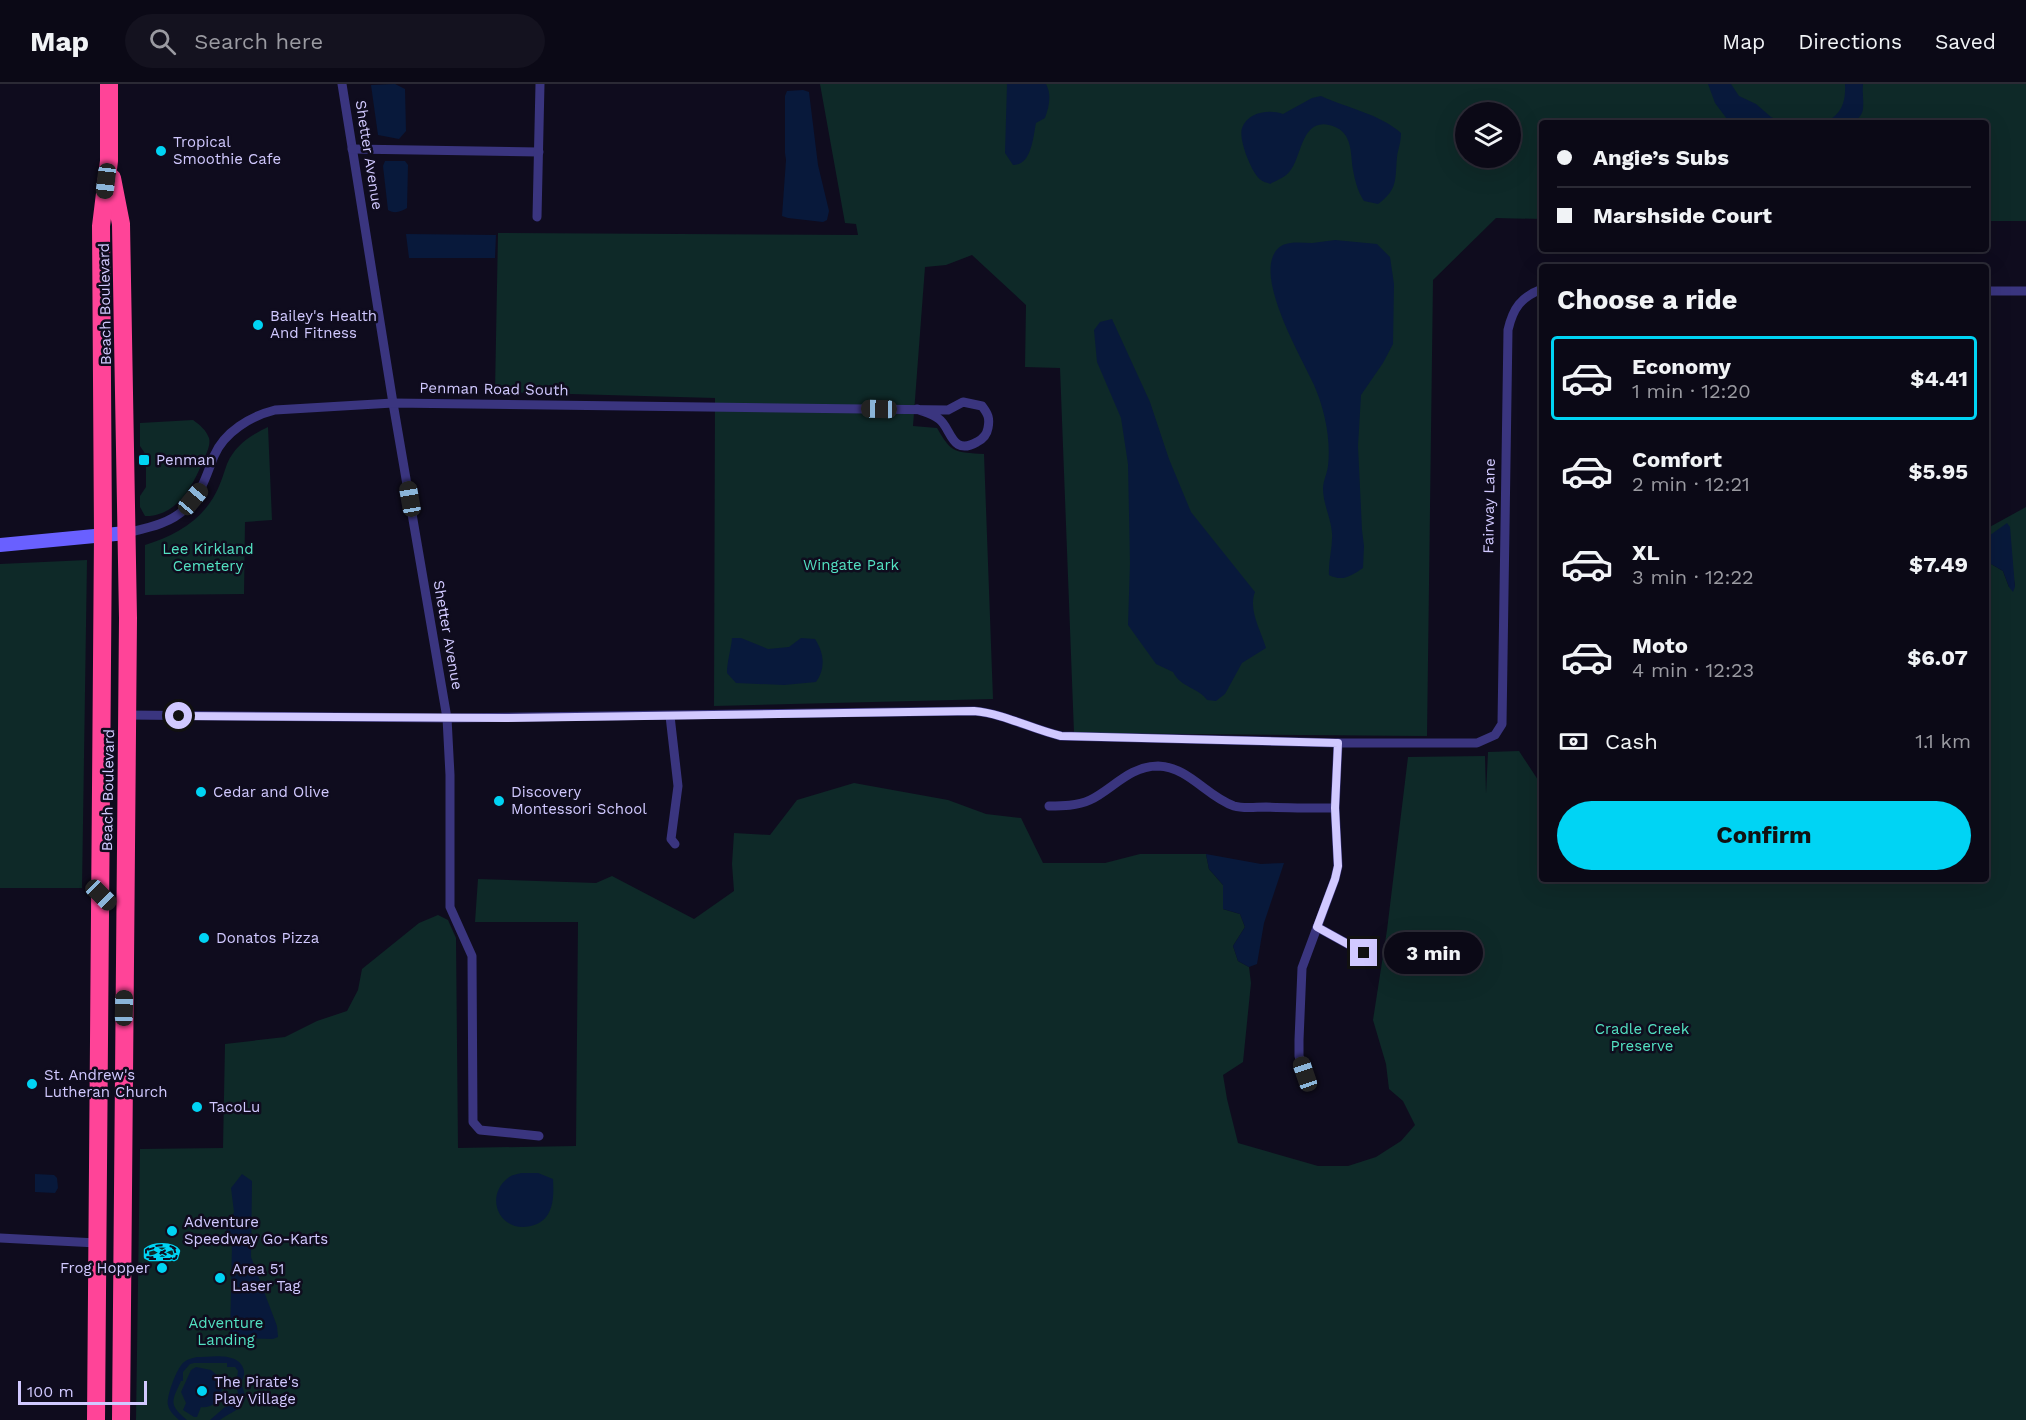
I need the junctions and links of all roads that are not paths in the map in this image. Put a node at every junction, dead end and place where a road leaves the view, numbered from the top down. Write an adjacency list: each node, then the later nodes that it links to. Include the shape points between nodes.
1 (109, 84): 6 (highway)
2 (342, 84): 4 (street, Shetter Avenue)
3 (540, 84): 5 (street)
4 (352, 149): 5 (street); 11 (street, Shetter Avenue)
5 (539, 152): 7 (street)
6 (109, 161): 15 (highway, Beach Boulevard, via 121,224); 16 (highway, via 101,226)
7 (537, 217)
8 (1539, 291): 21 (street, Fairway Lane, via 1525,297 1514,309 1508,330 1502,724 1493,737 1477,743)
9 (1989, 291): 10 (street)
10 (2026, 291)
11 (393, 403): 13 (street, Penman Road South); 15 (street, Penman Road South, via 259,414 224,442 215,454 202,489 185,509 166,522); 20 (street, Shetter Avenue)
12 (956, 405): 13 (street, Penman Road South, via 948,410); 14 (street, via 946,419); 14 (street, Penman Road South, via 963,402 982,406 990,419 988,432 974,444 963,445 954,442)
13 (917, 409): 14 (street, Penman Road South, via 936,417)
14 (946, 427)
15 (126, 533): 16 (street); 18 (highway, Beach Boulevard)
16 (103, 535): 17 (street); 24 (highway)
17 (0, 545)
18 (127, 715): 20 (street); 27 (highway, Beach Boulevard)
19 (670, 716): 20 (street); 21 (street, via 974,711 992,712 1061,736); 25 (street, via 678,786 671,839)
20 (447, 718): 34 (street, Shetter Avenue, via 450,908 472,956 473,1122 480,1130)
21 (1338, 743): 23 (street)
22 (1049, 806): 23 (street, via 1088,801 1138,769 1156,766 1178,771 1213,796 1237,807)
23 (1335, 808): 28 (street, via 1338,866)
24 (101, 824): 26 (highway); 27 (highway, via 113,829 114,888)
25 (675, 844)
26 (101, 895): 30 (highway); 31 (highway, via 110,904 108,1010)
27 (125, 906): 31 (highway, Beach Boulevard)
28 (1317, 927): 29 (street); 32 (street, via 1299,988 1299,1056)
29 (1364, 953)
30 (99, 1025): 33 (highway, via 113,1036 114,1131); 36 (highway)
31 (124, 1028): 33 (highway, Beach Boulevard)
32 (1305, 1074)
33 (123, 1136): 38 (highway, Beach Boulevard)
34 (538, 1136)
35 (0, 1238): 36 (street)
36 (97, 1243): 37 (highway)
37 (96, 1420)
38 (121, 1420)

